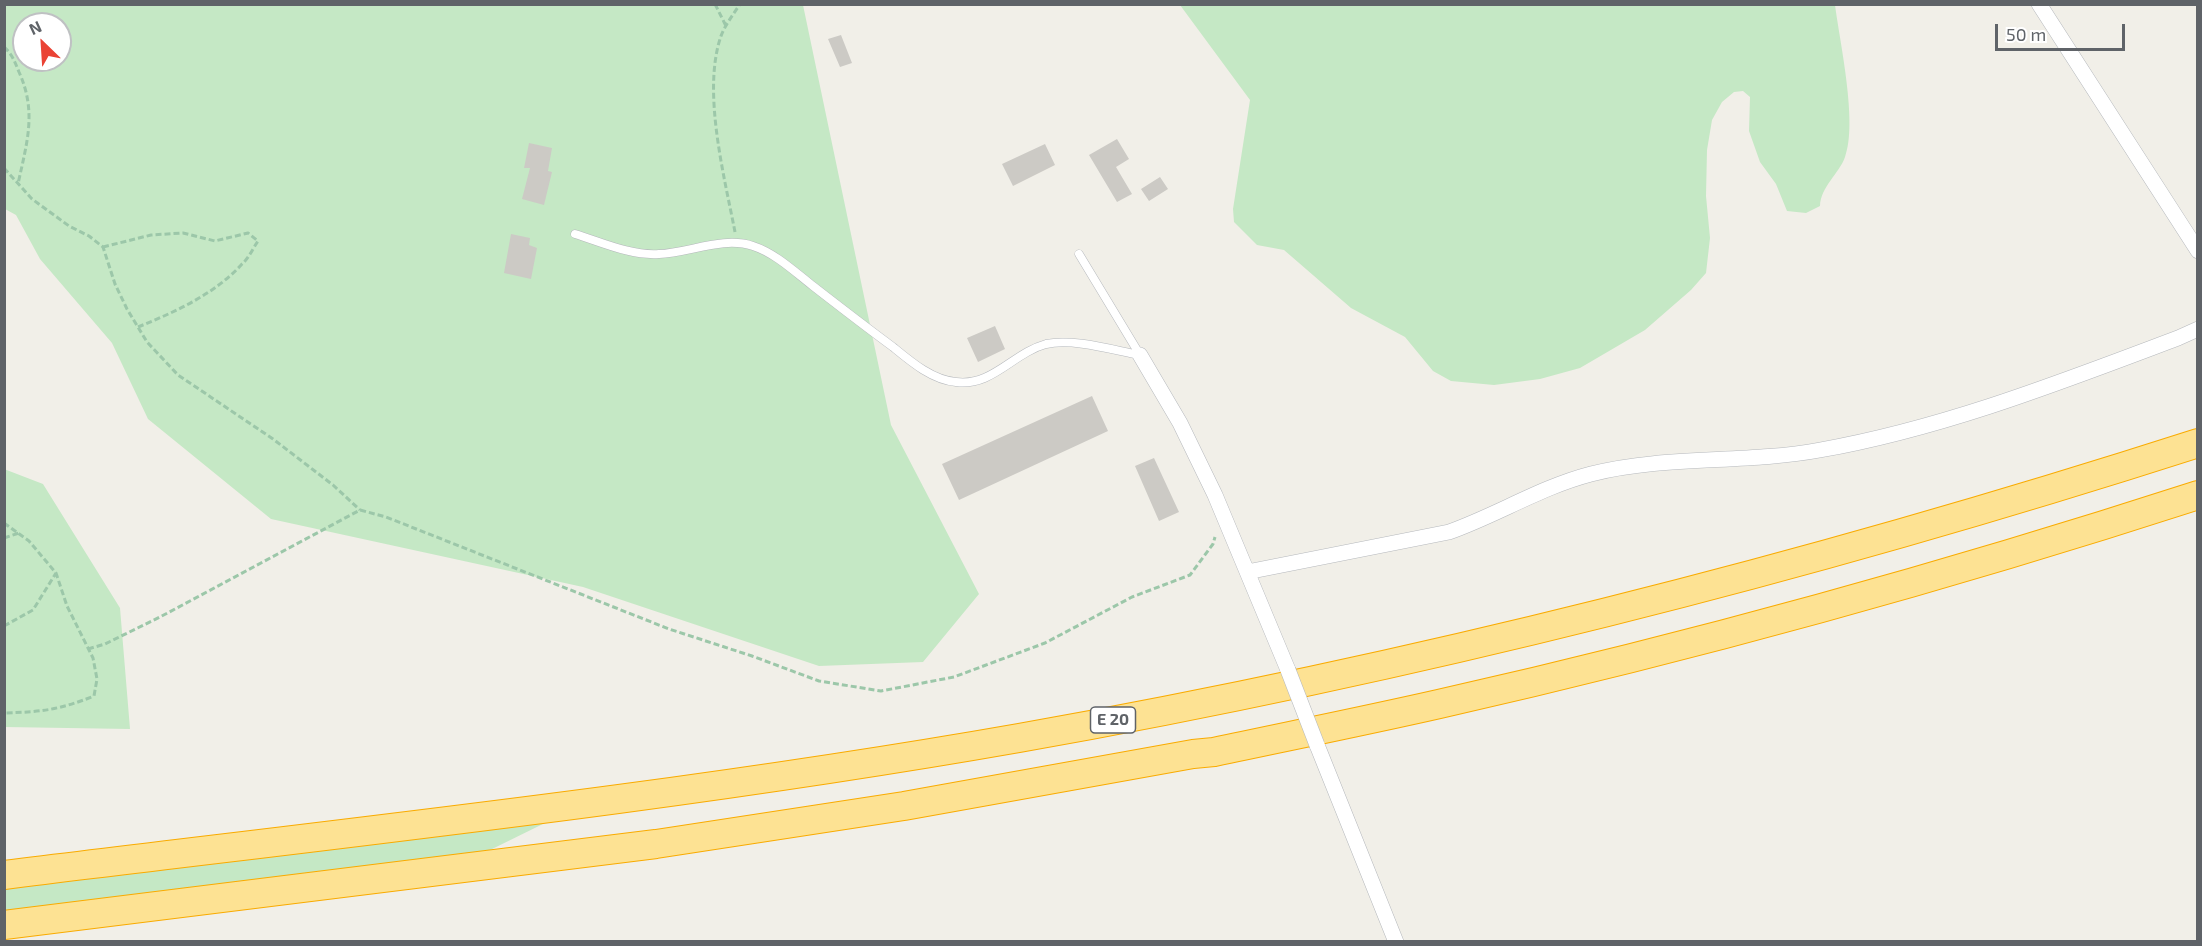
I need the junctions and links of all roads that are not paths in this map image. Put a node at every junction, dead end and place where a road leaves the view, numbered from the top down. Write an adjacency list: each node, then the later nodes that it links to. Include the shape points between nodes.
1 (2039, 4): 3 (street)
2 (575, 234): 6 (lane, via 639,254 737,243 753,246 774,256 905,357 934,376 953,382 982,380 1048,344 1071,343)
3 (2198, 251)
4 (1079, 254): 6 (lane)
5 (2198, 329): 9 (street, via 2002,403 1895,434 1781,457 1648,464 1592,474 1552,486 1449,532)
6 (1140, 355): 9 (street, via 1180,423)
7 (2198, 443): 10 (highway, E 20, via 1881,540 1639,605 1383,665 1137,716 907,757 676,792)
8 (2198, 495): 11 (highway, via 1916,580 1661,650 1439,704 1214,752 656,844)
9 (1247, 572): 12 (street, bridge)
10 (4, 875)
11 (4, 925)
12 (1396, 942)

